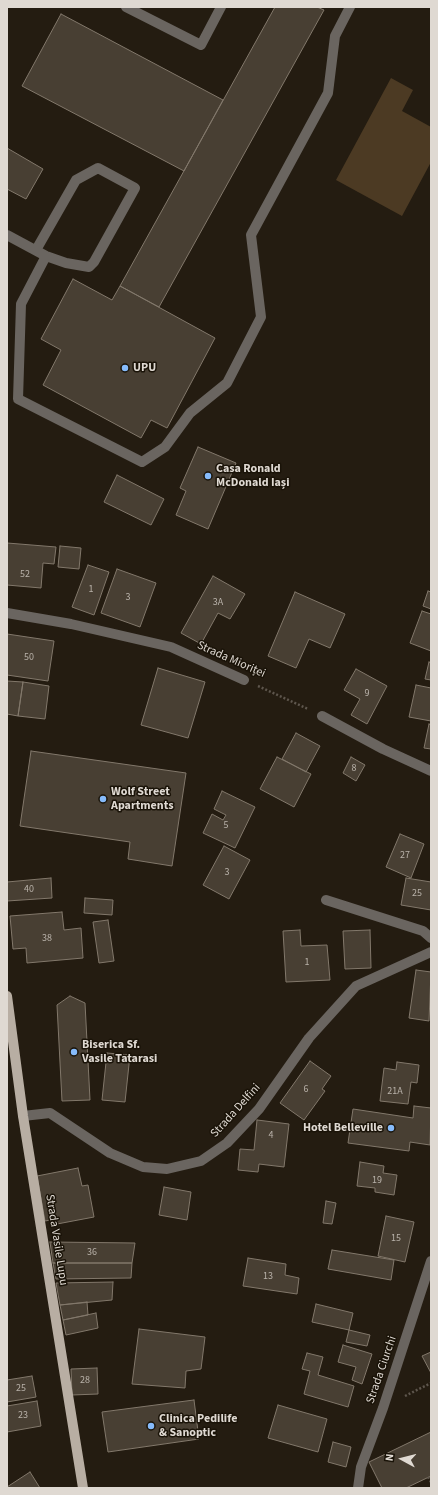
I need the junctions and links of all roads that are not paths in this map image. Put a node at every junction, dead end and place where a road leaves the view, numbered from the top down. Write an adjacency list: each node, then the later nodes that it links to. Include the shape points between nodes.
1 (126, 7): 2 (street, via 201,45)
2 (221, 7)
3 (350, 7): 6 (street, via 335,36 328,93 251,235 261,317 227,383 190,413 165,447 142,462 18,399 21,304)
4 (7, 235): 5 (street)
5 (36, 250): 6 (street); 6 (street, via 76,180 98,168 135,188 89,267)
6 (46, 256)
7 (7, 613): 8 (street, Strada Mioriței, via 171,647)
8 (244, 680)
9 (322, 716): 10 (street)
10 (431, 771)
11 (326, 900): 12 (street, via 423,931)
12 (431, 938)
13 (431, 952): 15 (street, Strada Delfini, via 356,986 309,1038 259,1109 227,1143 201,1161 167,1169 143,1167 110,1153 50,1113)
14 (7, 1000): 15 (main road, Strada Vasile Lupu)
15 (23, 1116): 17 (main road, Strada Vasile Lupu)
16 (431, 1261): 18 (street, Strada Ciurchi, via 383,1408 361,1466)
17 (82, 1488)
18 (358, 1488)

